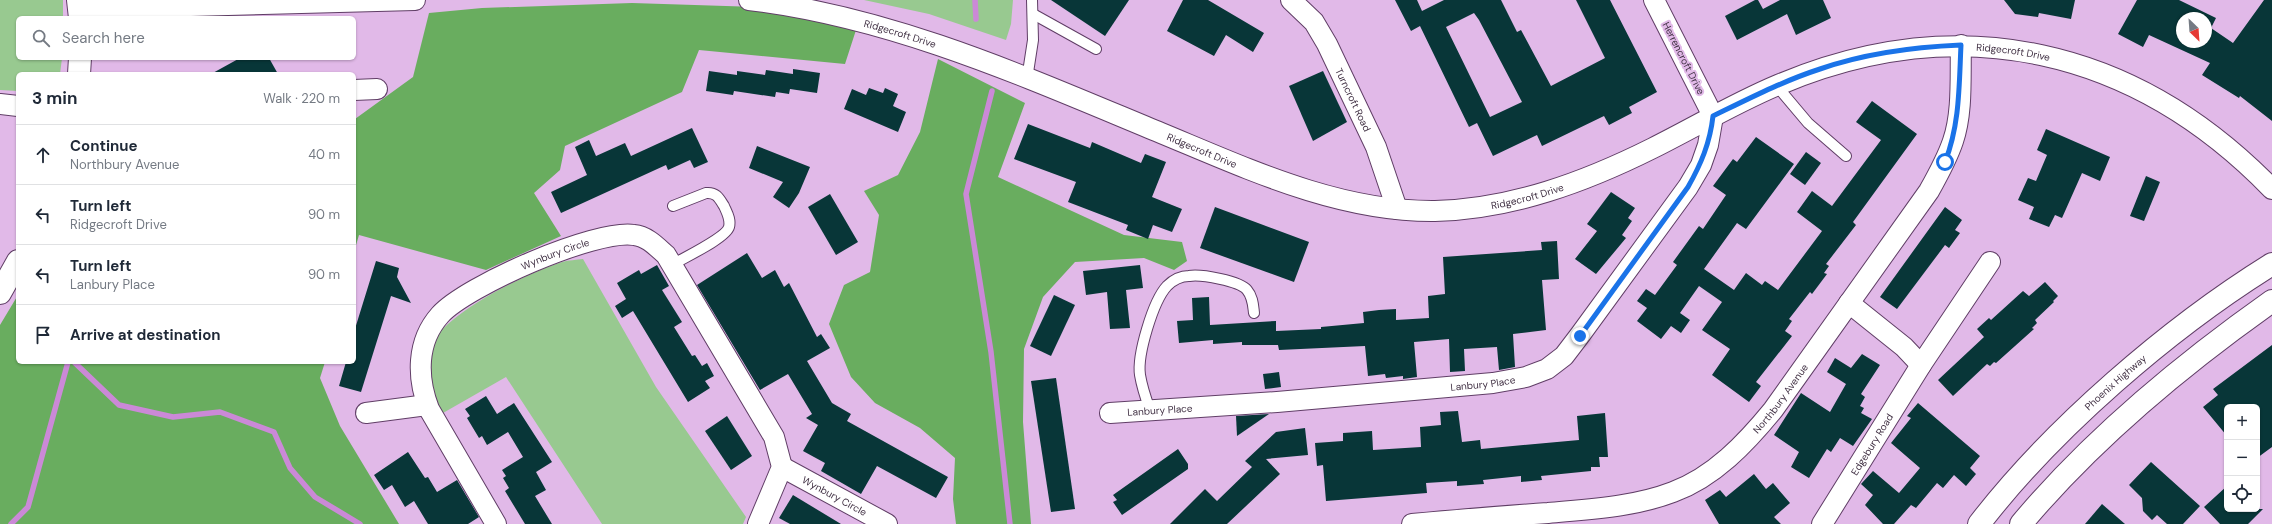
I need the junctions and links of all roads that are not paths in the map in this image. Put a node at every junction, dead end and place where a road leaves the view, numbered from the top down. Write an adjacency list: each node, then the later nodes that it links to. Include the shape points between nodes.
1 (415, 0): 6 (street)
2 (749, 0): 13 (street, Ridgecroft Drive, via 786,4 853,19 934,43)
3 (1032, 0): 8 (lane)
4 (1292, 0): 23 (street, Turncroft Road, via 1314,22 1327,44 1376,147)
5 (1654, 0): 19 (street, Herrencroft Drive)
6 (170, 3): 7 (street)
7 (79, 9)
8 (1033, 14): 10 (lane); 13 (lane, via 1033,40)
9 (1961, 45): 14 (street, Ridgecroft Drive, via 1919,47 1872,54 1820,68); 21 (street, Ridgecroft Drive, via 2000,48 2054,58 2138,88 2209,132 2250,167); 30 (street, Northbury Avenue, via 1958,116 1954,140 1945,162 1929,192)
10 (1096, 49)
11 (80, 60): 12 (main road)
12 (79, 72)
13 (1026, 79): 23 (street, Ridgecroft Drive, via 1245,168 1304,189)
14 (1776, 86): 19 (street, Ridgecroft Drive); 20 (lane, via 1808,123)
15 (377, 89): 16 (street)
16 (356, 90)
17 (0, 104): 18 (street)
18 (16, 106)
19 (1713, 116): 23 (street, Ridgecroft Drive, via 1597,175 1532,198 1485,207 1434,211); 34 (street, Lanbury Place, via 1708,145 1701,165 1688,187 1580,336 1564,356 1547,369 1513,379 1444,389)
20 (1846, 156)
21 (2272, 190)
22 (673, 206): 27 (lane, via 711,192 718,196 729,217 729,226 722,235)
23 (1397, 209)
24 (1990, 262): 32 (street, Edgebury Road)
25 (2272, 264): 43 (main road, Phoenix Highway, via 2192,319 2125,374 2033,462)
26 (16, 265): 28 (main road)
27 (672, 265): 33 (street, Wynbury Circle, via 666,255 651,241 634,234 609,236 553,252 456,301 440,315 422,348 420,372); 37 (street, Wynbury Circle, via 770,431)
28 (0, 293)
29 (2272, 301): 44 (main road, via 2160,386 2107,433 2047,493)
30 (1849, 303): 32 (street, via 1904,347); 41 (street, Northbury Avenue, via 1749,440 1706,475 1674,492 1636,503 1591,509)
31 (1254, 313): 34 (lane, via 1247,289 1233,282 1190,275 1168,285 1159,298 1140,357 1140,374)
32 (1921, 365): 42 (street, Edgebury Road)
33 (427, 405): 35 (street); 38 (street, Wynbury Circle)
34 (1150, 410): 36 (street, Lanbury Place)
35 (366, 413)
36 (1110, 413)
37 (782, 467): 39 (street); 40 (street, Wynbury Circle)
38 (496, 524)
39 (758, 524)
40 (887, 524)
41 (1412, 524)
42 (1822, 524)
43 (1979, 524)
44 (2021, 524)

